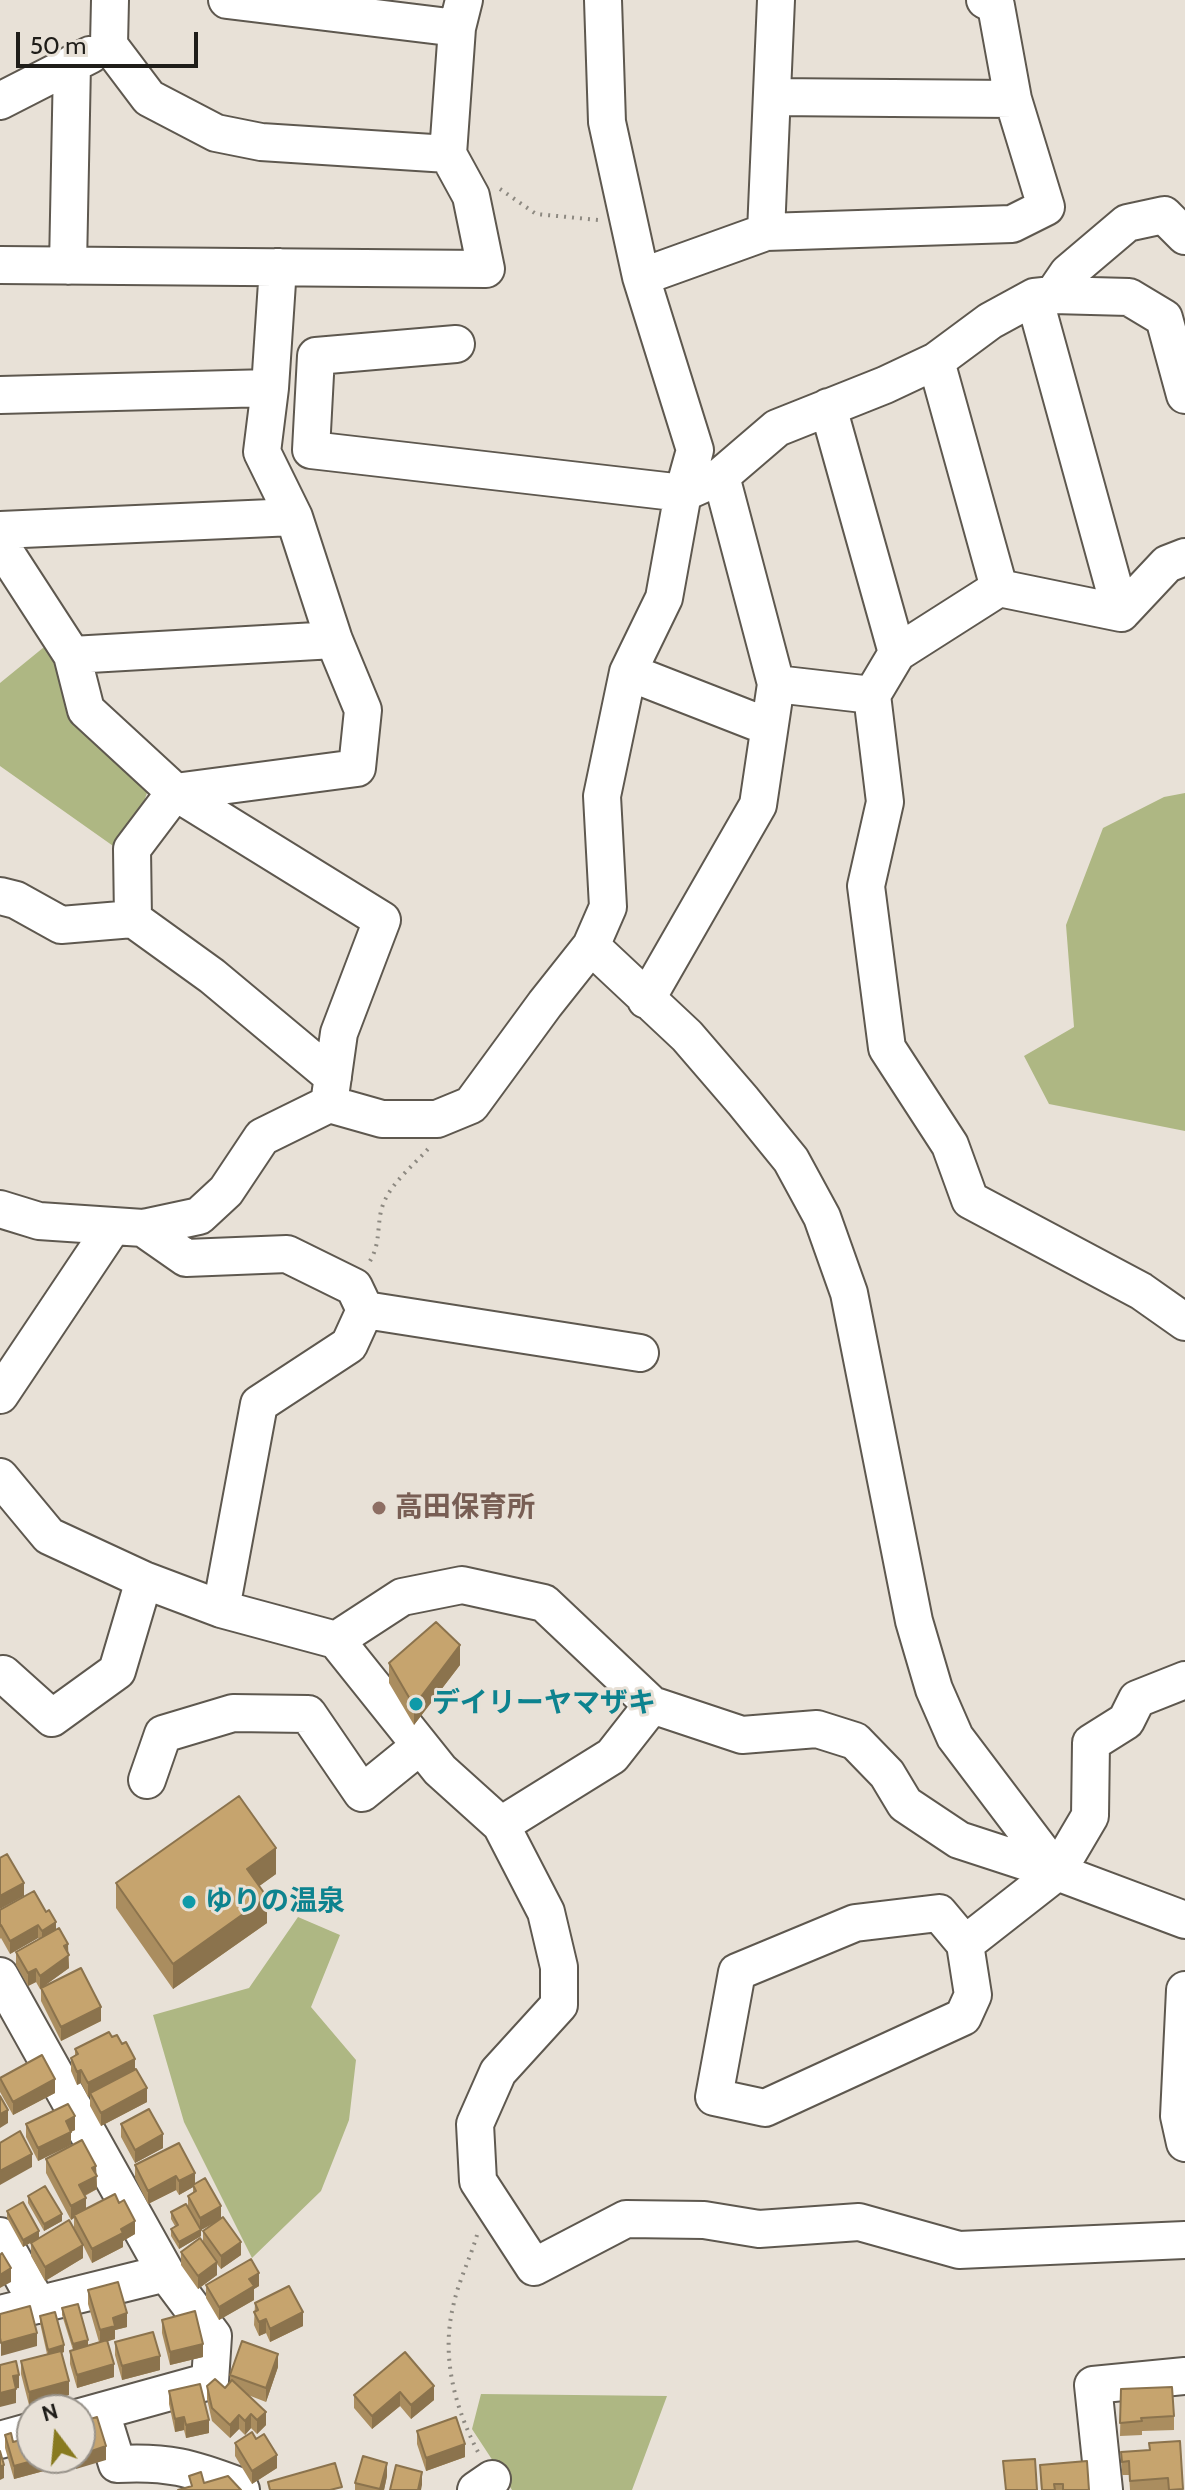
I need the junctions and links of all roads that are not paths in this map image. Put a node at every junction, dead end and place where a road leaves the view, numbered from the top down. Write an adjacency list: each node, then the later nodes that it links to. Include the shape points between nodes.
1 (110, 0): 7 (street)
2 (227, 0): 6 (street)
3 (603, 0): 18 (street, via 607,122)
4 (776, 0): 9 (street)
5 (985, 0): 10 (street, via 996,6)
6 (460, 14): 12 (street)
7 (109, 45): 8 (street); 12 (street, via 149,98 216,133 261,142)
8 (72, 64): 11 (street); 16 (street)
9 (772, 97): 10 (street); 13 (street)
10 (1013, 99): 13 (street, via 1046,207 1012,224)
11 (0, 101)
12 (448, 154): 17 (street, via 471,196 486,269)
13 (766, 232): 18 (street)
14 (1185, 236): 19 (street, via 1164,215 1127,223)
15 (0, 265): 16 (street)
16 (68, 266): 17 (street)
17 (278, 267): 23 (street)
18 (641, 277): 27 (street, via 695,450)
19 (1044, 296): 21 (street, via 990,321); 22 (street, via 1129,297 1164,318); 33 (street)
20 (456, 344): 27 (street, via 316,356 311,450)
21 (936, 361): 25 (street); 32 (street)
22 (1183, 382)
23 (270, 388): 24 (street); 28 (street, via 262,452)
24 (0, 395)
25 (828, 407): 26 (street, via 777,428); 35 (street)
26 (721, 476): 27 (street); 38 (street)
27 (683, 493): 37 (street, via 664,598)
28 (294, 517): 29 (street); 34 (street)
29 (0, 530)
30 (0, 544): 36 (street)
31 (1185, 557): 33 (street, via 1167,564)
32 (999, 588): 33 (street); 35 (street)
33 (1121, 613)
34 (334, 640): 36 (street); 41 (street, via 363,710 357,768)
35 (897, 653): 39 (street)
36 (72, 655): 41 (street, via 86,710)
37 (628, 672): 40 (street); 44 (street, via 602,796 608,907)
38 (776, 684): 39 (street); 40 (street)
39 (872, 695): 50 (street, via 885,802 866,886 887,1048 950,1145 970,1200 1141,1291)
40 (769, 727): 45 (street, via 758,805)
41 (175, 792): 43 (street, via 132,849); 46 (street, via 382,920 339,1033)
42 (0, 896): 43 (street, via 61,925)
43 (133, 919): 46 (street, via 212,976)
44 (591, 946): 45 (street); 46 (street, via 471,1105 437,1119 382,1119)
45 (646, 1000): 63 (street, via 687,1036 772,1136 822,1217 849,1293 914,1621 934,1689 955,1737)
46 (331, 1090): 48 (street, via 262,1137 226,1191 199,1216)
47 (0, 1209): 48 (street, via 39,1221)
48 (128, 1227): 49 (street, via 186,1258 287,1254); 52 (street)
49 (360, 1299): 51 (street); 55 (street, via 349,1345 259,1404)
50 (1185, 1322)
51 (640, 1353)
52 (0, 1395)
53 (0, 1477): 54 (street, via 49,1536)
54 (144, 1580): 55 (street); 57 (street, via 117,1671 52,1718 3,1674)
55 (221, 1609): 56 (street)
56 (336, 1640): 59 (street, via 402,1597 462,1585 544,1603); 60 (street)
57 (0, 1677)
58 (1185, 1680): 63 (street, via 1137,1699 1126,1721 1091,1743 1090,1816)
59 (652, 1705): 62 (street, via 612,1756); 63 (street, via 742,1735 817,1729 855,1741 887,1774 905,1804 959,1840)
60 (420, 1746): 61 (street, via 362,1793 308,1714 233,1713 163,1734); 62 (street)
61 (147, 1780)
62 (501, 1825): 70 (street, via 546,1912 559,1967 559,2005 498,2072 475,2124 478,2181 534,2267 626,2219 704,2220 759,2229 859,2222 959,2250)
63 (1057, 1872): 64 (street); 65 (street)
64 (1185, 1920)
65 (965, 1944): 65 (street, via 939,1913 855,1923 737,1972 714,2097 765,2108 963,2017 973,1995)
66 (0, 1976): 71 (street)
67 (1185, 1990): 68 (street, via 1179,2116)
68 (1185, 2143)
69 (0, 2236): 72 (street)
70 (1185, 2240)
71 (166, 2273): 72 (street); 75 (street, via 213,2336 210,2381)
72 (38, 2305): 73 (street)
73 (0, 2314)
74 (1185, 2376): 78 (street, via 1093,2385)
75 (96, 2413)
76 (96, 2426): 77 (street, via 117,2464 155,2462 200,2471)
77 (241, 2490)
78 (1104, 2490)

